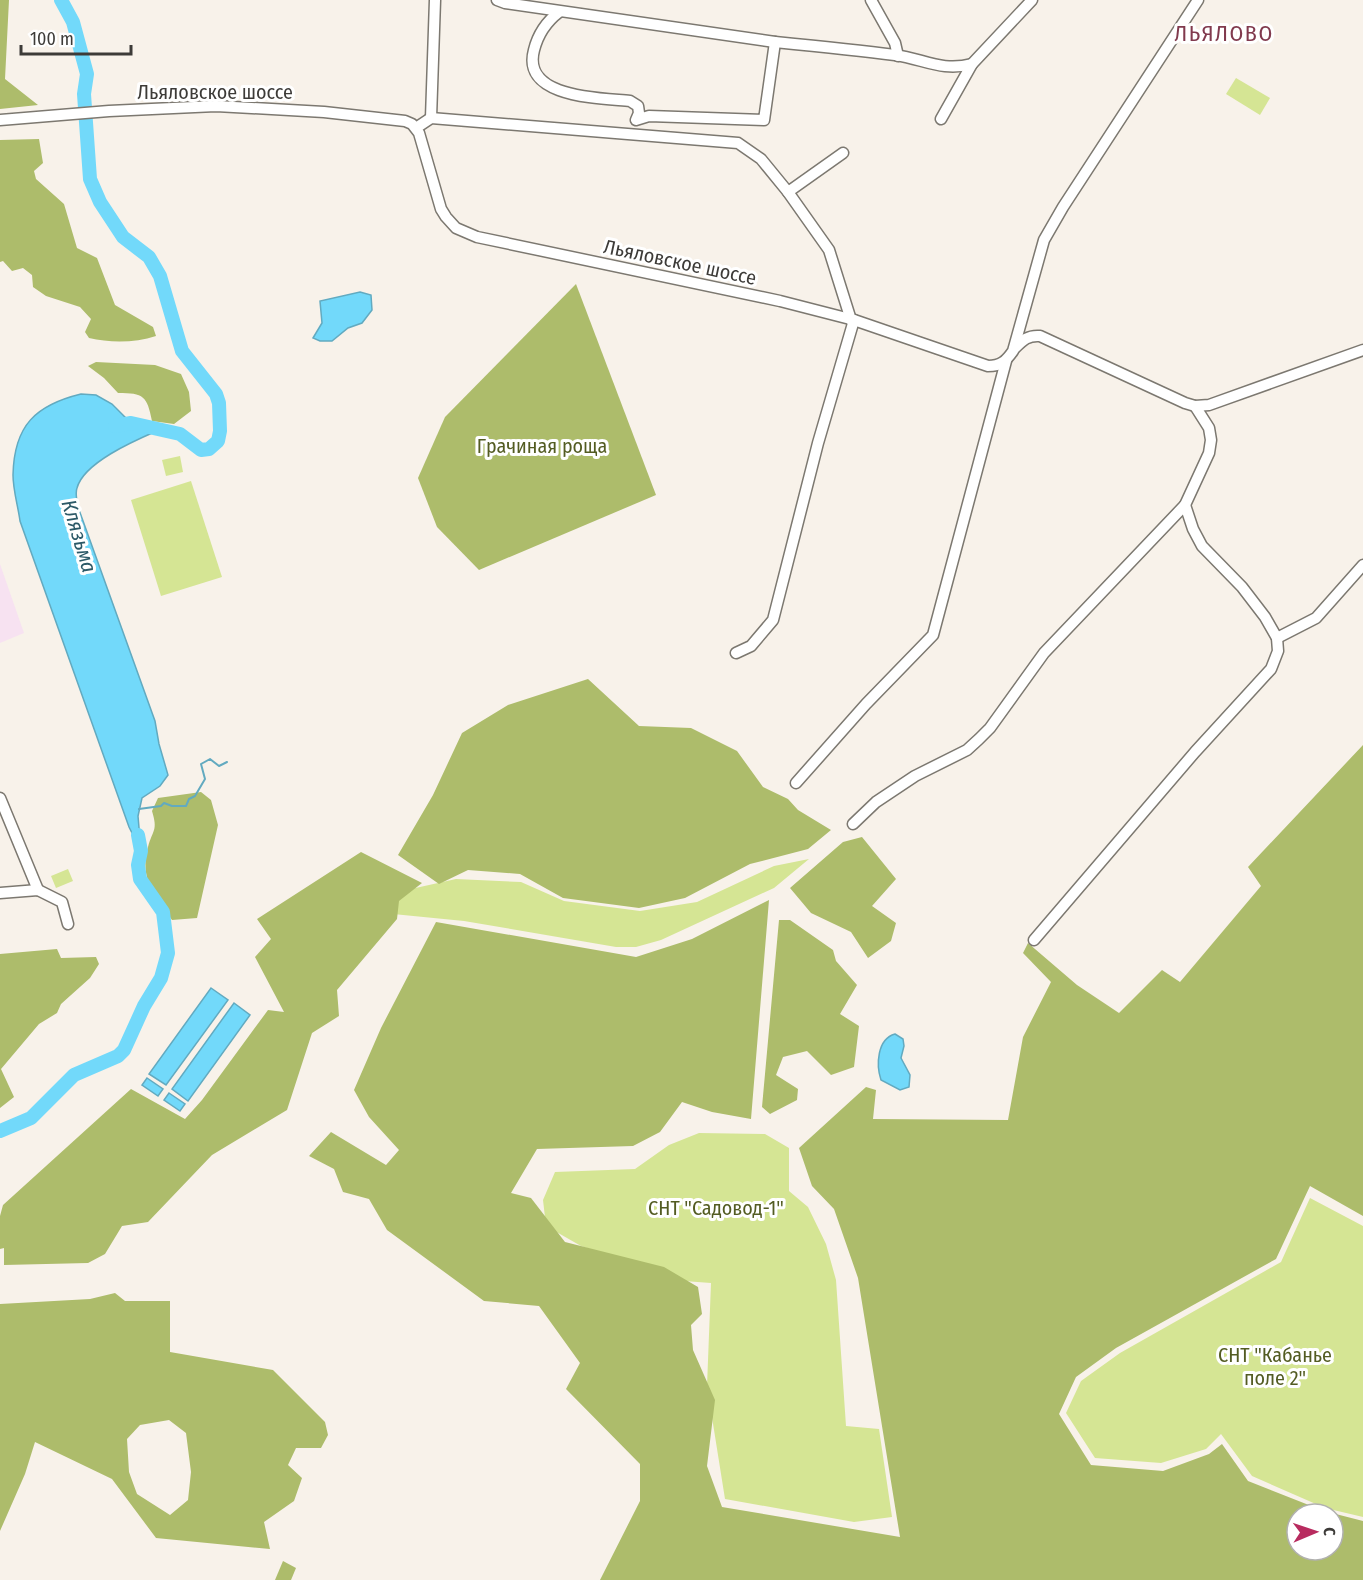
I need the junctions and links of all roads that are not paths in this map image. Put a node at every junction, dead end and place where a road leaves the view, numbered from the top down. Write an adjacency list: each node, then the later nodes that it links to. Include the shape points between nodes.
1 (435, 0): 10 (street)
2 (497, 0): 6 (street)
3 (871, 0): 8 (street)
4 (1032, 0): 9 (street)
5 (1197, 0): 18 (street, via 1044,240)
6 (559, 12): 7 (street); 7 (street, via 539,34 532,66 537,75 557,90 573,95 630,101 638,105 636,120 649,116 764,120)
7 (775, 42): 8 (street)
8 (898, 56): 9 (street, via 947,68)
9 (972, 64): 11 (street)
10 (431, 118): 13 (street); 15 (street, via 738,143 761,159)
11 (941, 119)
12 (0, 120): 13 (street, Льяловское шоссе, via 207,106 265,107 397,119)
13 (416, 128): 16 (street, Льяловское шоссе, via 441,209 462,231 518,247 780,301)
14 (843, 153): 15 (street)
15 (788, 192): 16 (street, via 829,250)
16 (853, 320): 19 (street, Льяловское шоссе, via 988,366); 24 (street, via 773,620 751,646)
17 (1363, 350): 20 (street, via 1209,405)
18 (1013, 351): 19 (street); 20 (street, via 1023,340 1040,336)
19 (1006, 361): 25 (street, via 933,635)
20 (1195, 406): 21 (street, via 1209,428 1211,440)
21 (1185, 505): 23 (street, via 1202,546 1242,587); 27 (street, via 1044,653 990,728 967,750 915,776 876,802)
22 (1363, 565): 23 (street, via 1316,618)
23 (1277, 638): 31 (street, via 1278,651 1271,669)
24 (736, 652)
25 (796, 783)
26 (0, 798): 28 (street)
27 (854, 824)
28 (38, 890): 29 (street); 30 (street, via 62,902)
29 (0, 893)
30 (68, 924)
31 (1034, 940)

